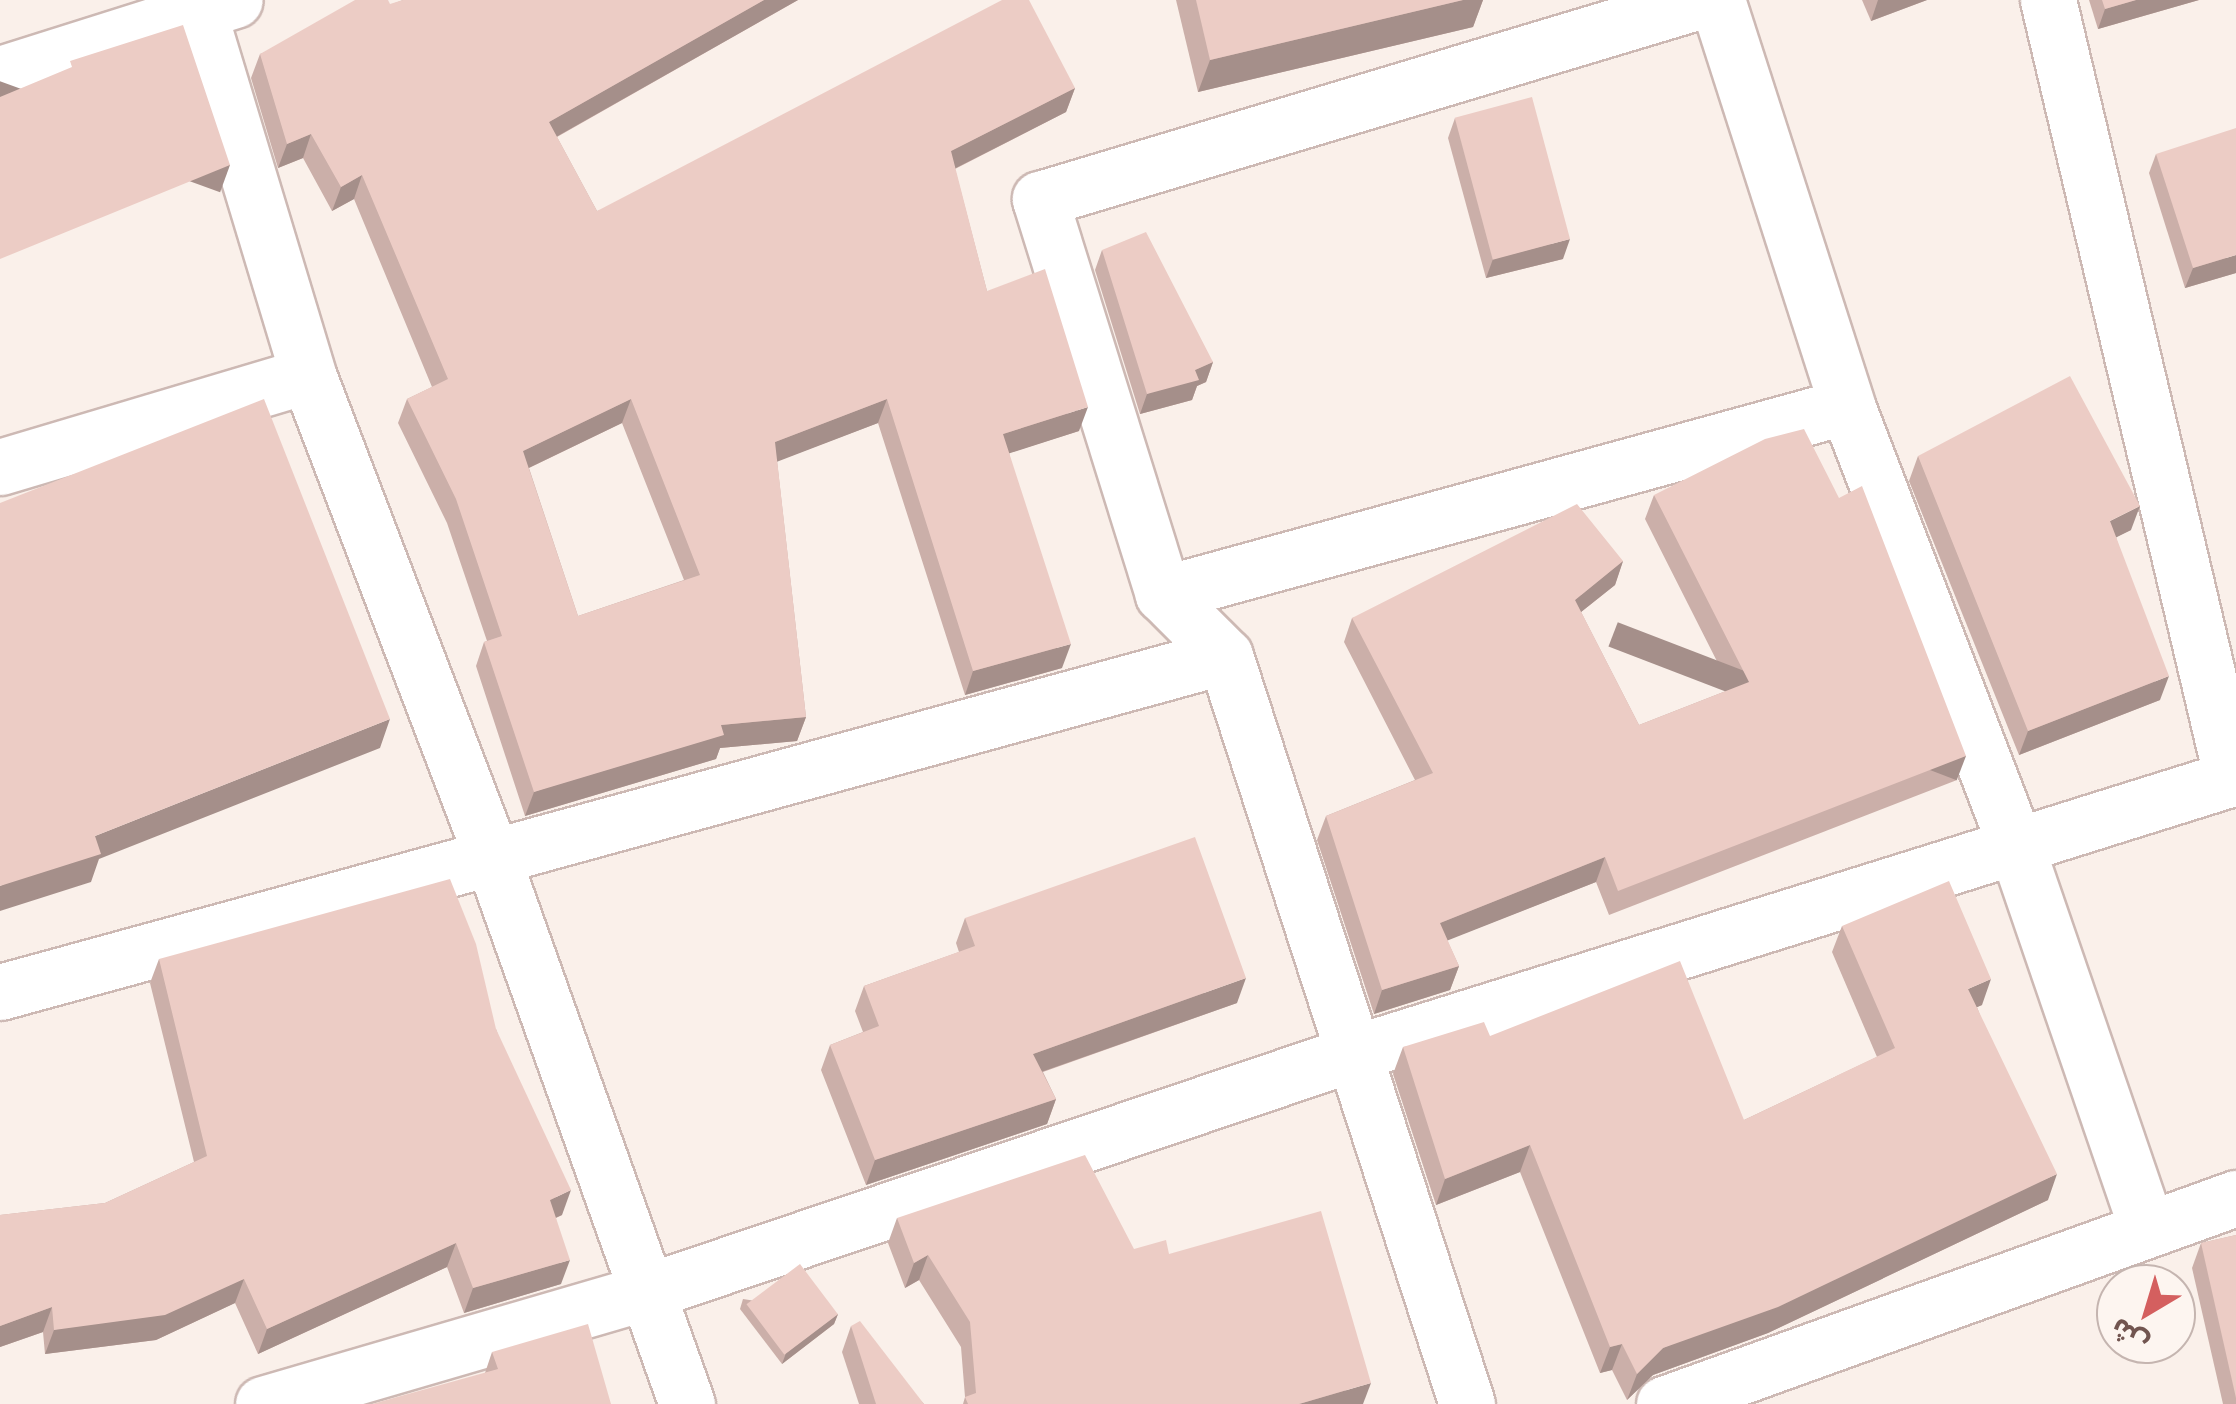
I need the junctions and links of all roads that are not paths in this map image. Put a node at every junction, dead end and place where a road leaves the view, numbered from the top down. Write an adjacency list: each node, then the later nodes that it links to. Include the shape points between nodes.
1 (1703, 0): 9 (street, via 1040,199)
2 (1717, 0): 7 (street)
3 (2048, 0): 11 (street)
4 (210, 4): 5 (street); 6 (street)
5 (0, 74)
6 (308, 375): 8 (street); 13 (street)
7 (1848, 406): 9 (street); 12 (street)
8 (0, 467)
9 (1163, 594): 10 (street)
10 (1225, 656): 13 (street); 15 (street)
11 (2234, 778): 12 (street)
12 (2016, 846): 15 (street); 17 (street)
13 (490, 854): 14 (street); 18 (street)
14 (0, 992)
15 (1354, 1053): 18 (street); 21 (street)
16 (2236, 1198): 17 (street)
17 (2146, 1226): 22 (street)
18 (646, 1292): 19 (street); 20 (street)
19 (263, 1404)
20 (687, 1404)
21 (1466, 1404)
22 (1664, 1404)

